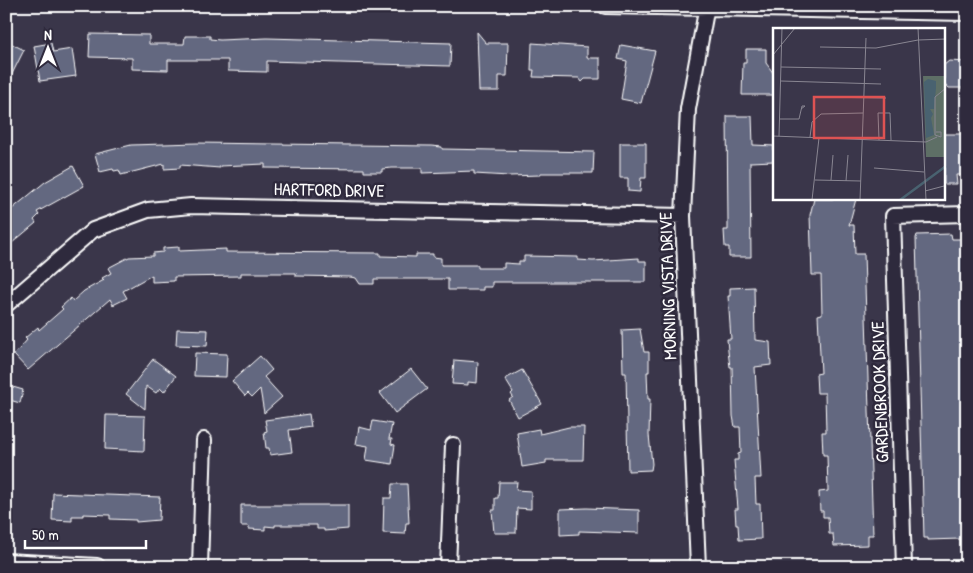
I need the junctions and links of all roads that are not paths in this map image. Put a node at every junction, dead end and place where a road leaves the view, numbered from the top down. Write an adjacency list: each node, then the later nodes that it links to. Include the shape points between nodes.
1 (604, 6): 2 (street)
2 (707, 8): 3 (street); 5 (street, MORNING VISTA DRIVE, via 688,109)
3 (967, 13)
4 (967, 214): 15 (street, GARDENBROOK DRIVE, via 893,216)
5 (683, 216): 6 (street, HARTFORD DRIVE, via 191,206 148,210 94,230); 14 (street, MORNING VISTA DRIVE)
6 (6, 305)
7 (204, 440): 12 (street)
8 (453, 445): 13 (street)
9 (6, 562): 10 (street)
10 (68, 566): 11 (street)
11 (97, 567)
12 (200, 567)
13 (448, 567)
14 (698, 567)
15 (904, 567)

